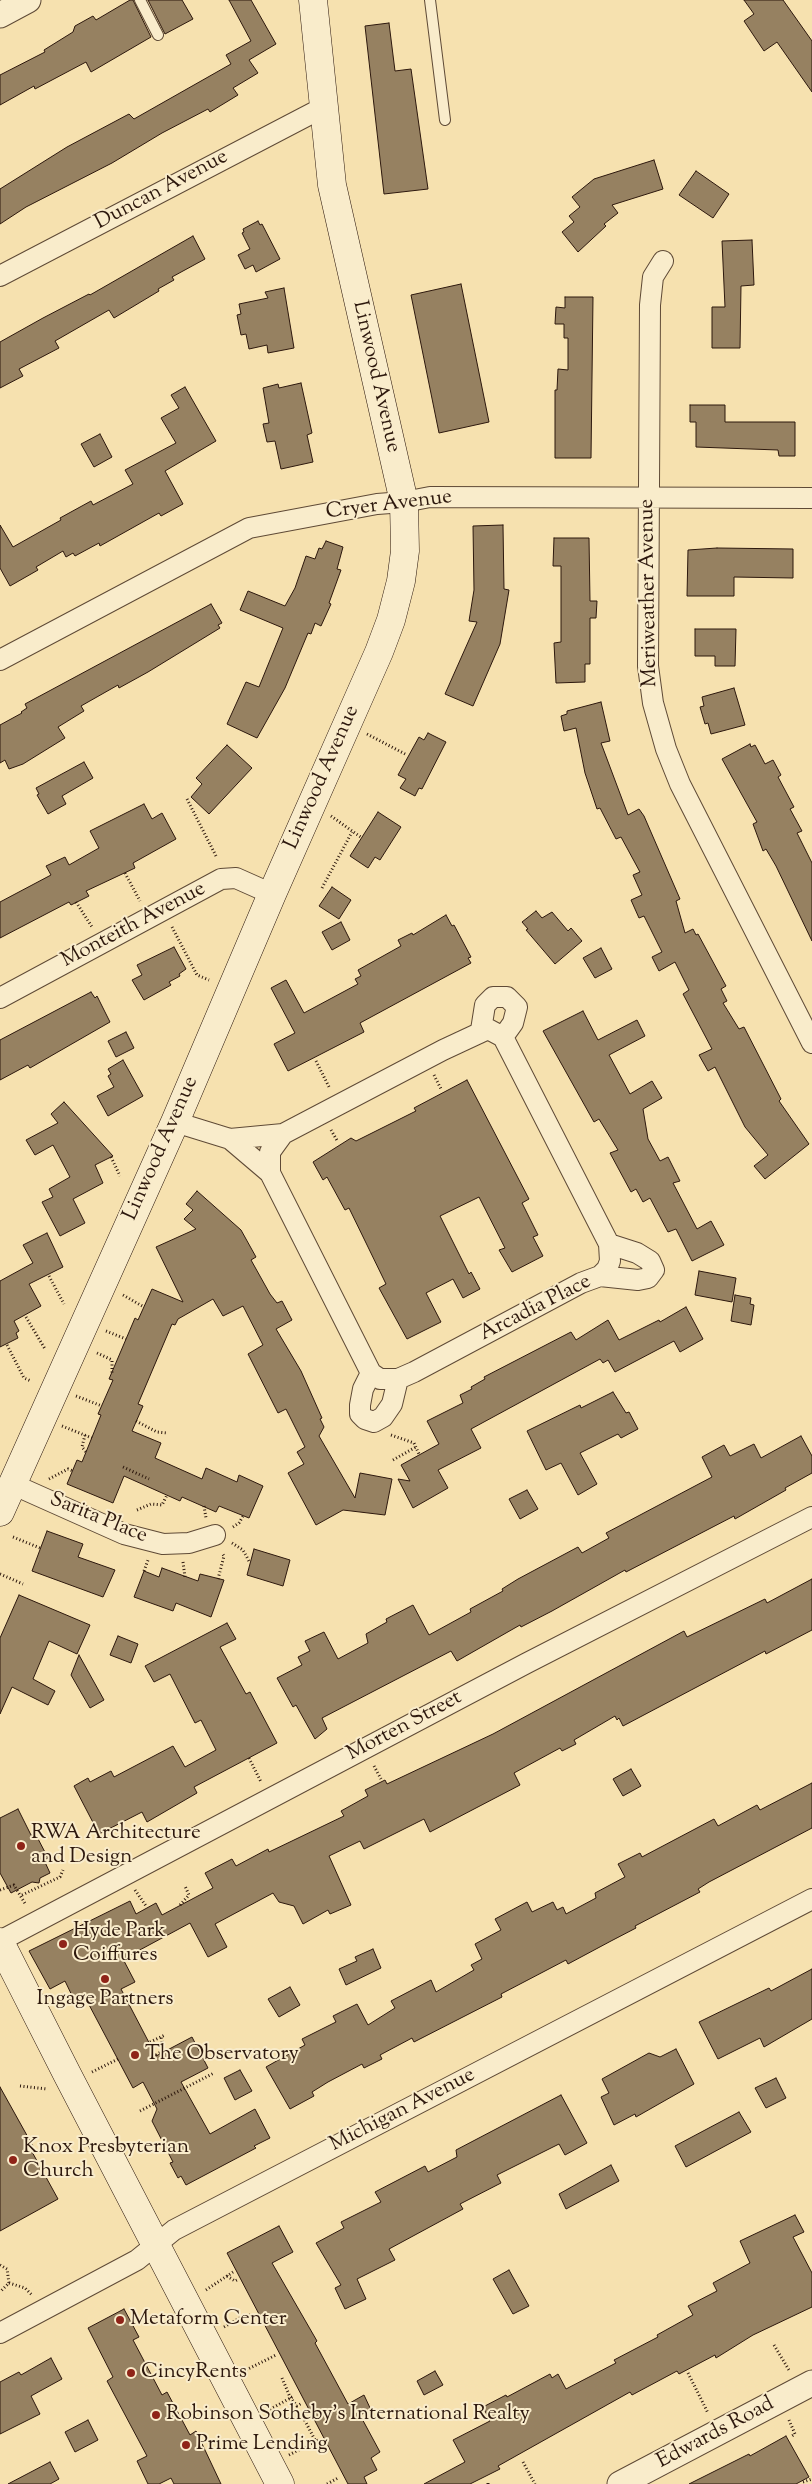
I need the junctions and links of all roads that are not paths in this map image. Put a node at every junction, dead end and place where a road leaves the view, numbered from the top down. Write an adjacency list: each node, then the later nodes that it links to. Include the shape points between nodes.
1 (28, 0): 5 (street)
2 (140, 0): 6 (lane)
3 (313, 0): 7 (main road, Linwood Avenue)
4 (430, 0): 8 (lane)
5 (0, 15)
6 (158, 36)
7 (324, 107): 10 (street, Duncan Avenue); 13 (main road, Linwood Avenue, via 332,186)
8 (445, 120)
9 (663, 261): 11 (street, Meriweather Avenue, via 653,277 650,305)
10 (0, 276)
11 (647, 496): 12 (street, Cryer Avenue); 13 (street, Cryer Avenue, via 430,497); 19 (street, Meriweather Avenue, via 648,666 653,703 666,749 680,784)
12 (812, 498)
13 (404, 502): 14 (street, Cryer Avenue, via 249,528); 15 (main road, Linwood Avenue, via 405,551 391,620)
14 (0, 660)
15 (272, 894): 16 (street, Monteith Avenue, via 236,878 221,879); 20 (main road, Linwood Avenue)
16 (0, 998)
17 (481, 1030): 18 (street, via 488,1029); 18 (street, via 486,1005 493,996 507,997 516,1007 513,1022); 21 (street)
18 (502, 1037): 24 (street)
19 (812, 1043)
20 (175, 1122): 22 (street); 28 (main road, Linwood Avenue)
21 (283, 1134): 22 (street); 23 (street, via 270,1152)
22 (230, 1139): 23 (street)
23 (270, 1173): 26 (street)
24 (609, 1244): 25 (street, Arcadia Place, via 610,1262); 25 (street, via 650,1261 654,1270 648,1278 638,1280)
25 (600, 1276): 27 (street, Arcadia Place)
26 (371, 1373): 27 (street, via 380,1380); 27 (street, via 363,1389 360,1414 374,1422 383,1417 392,1404)
27 (398, 1379)
28 (12, 1484): 29 (main road, Linwood Avenue); 31 (street, Sarita Place, via 124,1534 163,1544 189,1543)
29 (0, 1512)
30 (812, 1517): 33 (street, Morten Street, via 527,1663)
31 (220, 1535)
32 (812, 1899): 34 (street, Michigan Avenue, via 182,2226)
33 (0, 1942): 34 (main road)
34 (155, 2245): 35 (street, Michigan Avenue, via 137,2260); 37 (main road)
35 (0, 2333)
36 (806, 2384): 38 (street, Edwards Road)
37 (280, 2484)
38 (620, 2484)

